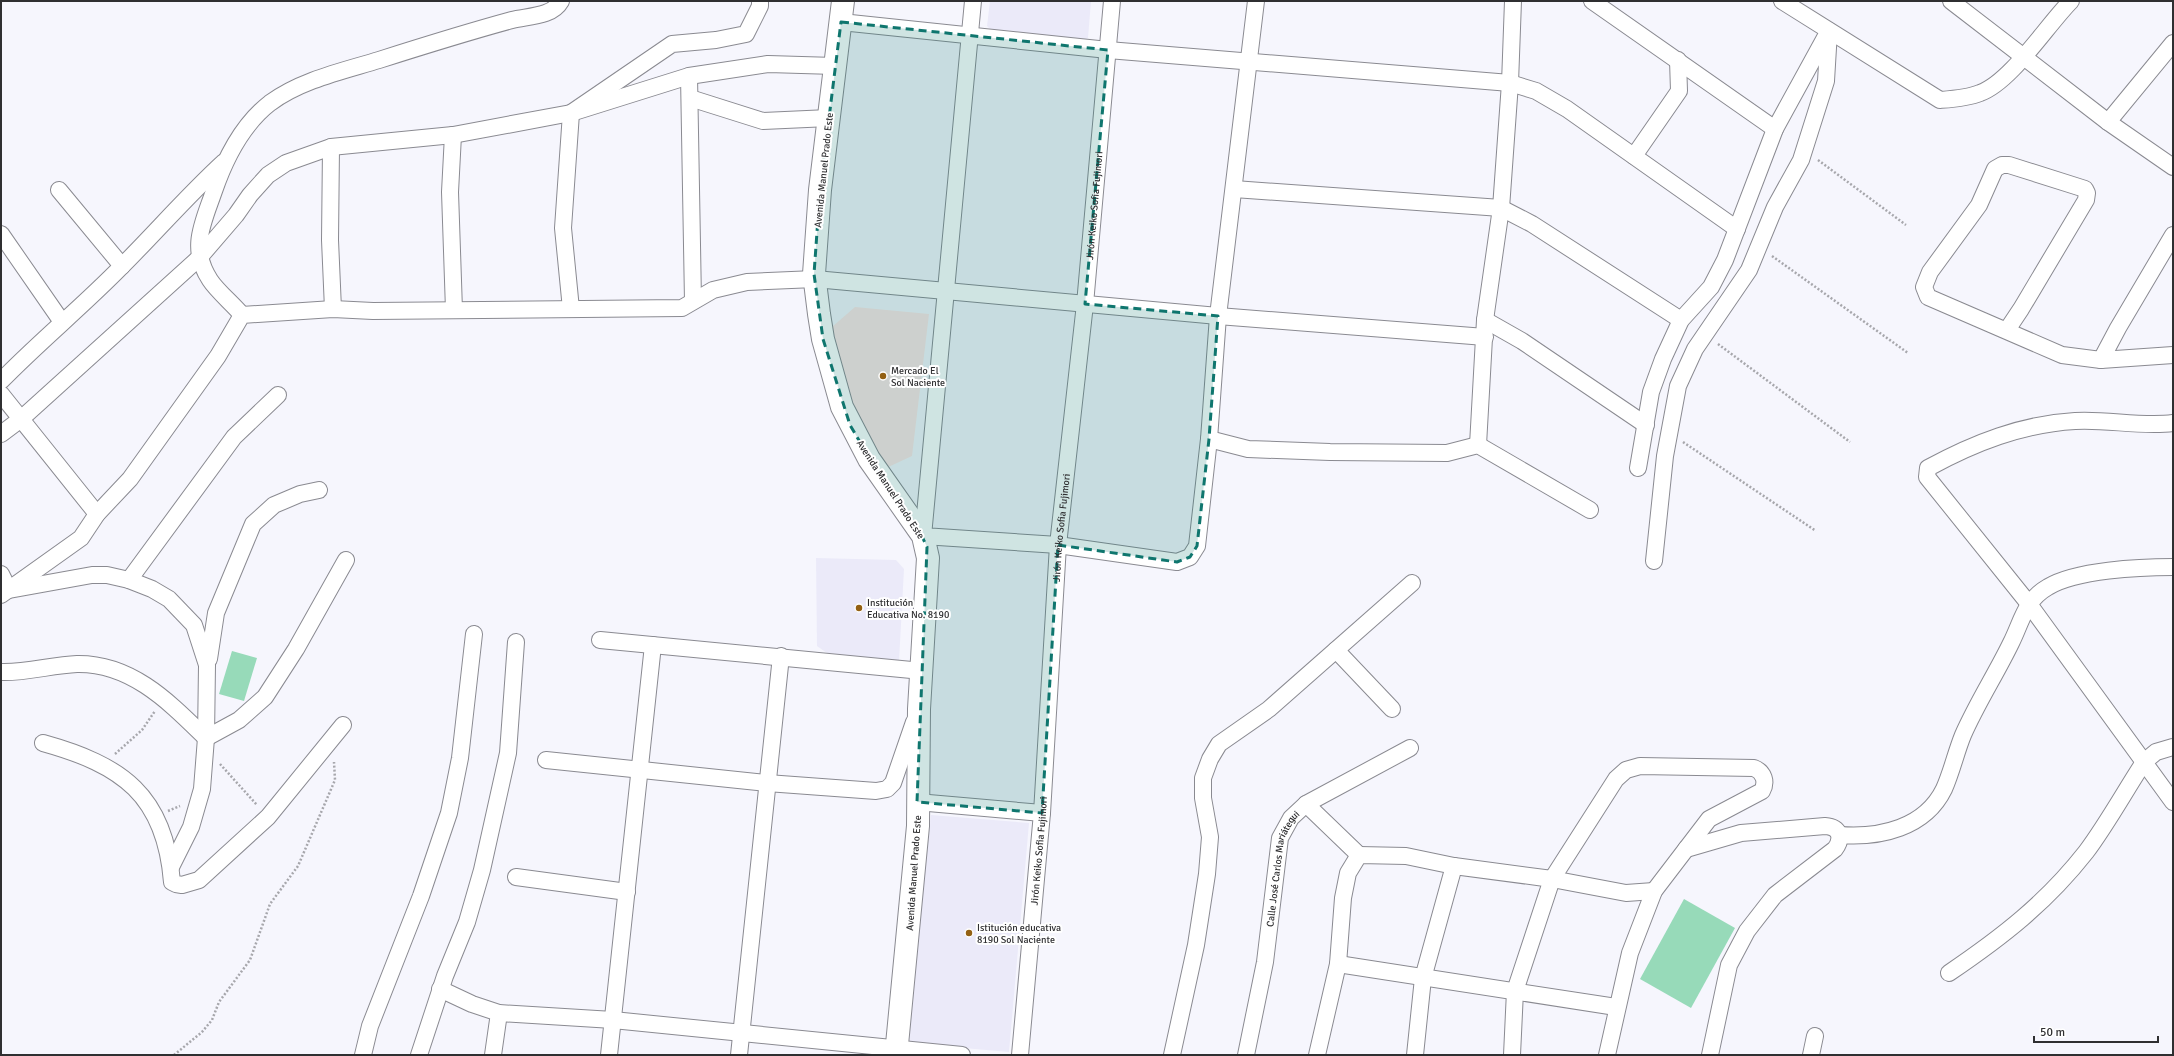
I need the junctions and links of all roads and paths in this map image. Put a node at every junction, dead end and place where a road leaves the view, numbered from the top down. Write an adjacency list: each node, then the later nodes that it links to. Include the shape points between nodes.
1 (561, 1): 32 (street, via 555,9 546,13 512,20 420,47 295,88 270,103 251,121)
2 (760, 1): 24 (street, via 746,34 672,44)
3 (973, 1): 14 (street)
4 (1112, 1): 16 (street, Jirón Keiko Sofia Fujimori)
5 (1256, 1): 19 (street)
6 (1514, 1): 22 (street)
7 (1592, 1): 18 (street)
8 (1782, 1): 11 (street)
9 (1951, 1): 17 (street)
10 (2071, 1): 17 (street)
11 (1801, 6): 13 (street)
12 (842, 12): 14 (street); 20 (street, Avenida Manuel Prado Este)
13 (1828, 31): 17 (street, via 1940,100 1981,93); 27 (street); 30 (street, via 1826,81)
14 (970, 35): 16 (street); 45 (street)
15 (2173, 43): 26 (street)
16 (1108, 50): 19 (street); 47 (street, Jirón Keiko Sofia Fujimori)
17 (2024, 57): 26 (street)
18 (1678, 60): 27 (street); 31 (street, via 1679,91)
19 (1250, 63): 22 (street); 34 (street)
20 (835, 66): 21 (street, via 768,64); 25 (street, Avenida Manuel Prado Este)
21 (689, 76): 23 (street); 24 (street)
22 (1510, 83): 31 (street, via 1536,91 1567,109); 36 (street)
23 (690, 98): 25 (street, via 763,121); 46 (street)
24 (571, 113): 28 (street); 49 (street, via 563,228)
25 (829, 118): 44 (street, Avenida Manuel Prado Este, via 820,190)
26 (2108, 122): 33 (street)
27 (1775, 129): 38 (street)
28 (453, 135): 29 (street); 50 (street, via 450,192)
29 (331, 147): 42 (street, via 286,163 268,175); 48 (street, via 330,240)
30 (1805, 150): 37 (path); 41 (street, via 1775,207)
31 (1634, 156): 38 (street)
32 (229, 157): 42 (street, via 218,180 200,234); 43 (street)
33 (2173, 167)
34 (1234, 189): 36 (street); 52 (street)
35 (59, 190): 43 (street)
36 (1501, 208): 53 (street); 54 (street, via 1532,224)
37 (1906, 225)
38 (1738, 229): 54 (street, via 1711,287)
39 (1, 234): 55 (street)
40 (2173, 235): 61 (street)
41 (1759, 246): 57 (street, via 1748,270); 59 (path)
42 (199, 258): 51 (street, via 210,280); 65 (street)
43 (122, 266): 55 (street)
44 (815, 279): 45 (street); 46 (street, via 747,282 713,290); 78 (street, Avenida Manuel Prado Este, via 823,339 842,407 869,459)
45 (945, 290): 47 (street); 78 (street)
46 (693, 301): 49 (street, via 682,308)
47 (1085, 304): 52 (street); 79 (street, Jirón Keiko Sofia Fujimori)
48 (333, 309): 50 (street); 51 (street)
49 (571, 309): 50 (street)
50 (454, 310)
51 (242, 315): 76 (street, via 218,356 130,479)
52 (1218, 316): 58 (street); 70 (street)
53 (1485, 320): 58 (street); 67 (street, via 1522,341)
54 (1681, 320): 67 (street, via 1651,392)
55 (62, 322): 62 (street)
56 (2007, 330): 56 (street, via 2086,200 2087,192 2085,189 2002,165 1995,169 1979,205 1930,272 1924,287 1928,297); 61 (street, via 2062,355)
57 (1704, 334): 68 (street, via 1678,386); 71 (path)
58 (1485, 338): 72 (street)
59 (1908, 353)
60 (2173, 355): 61 (street)
61 (2101, 360)
62 (1, 381)
63 (1, 394): 65 (street)
64 (278, 395): 84 (street, via 234,437)
65 (21, 419): 69 (street); 76 (street)
66 (2173, 423): 87 (street, via 2075,421 2008,432 1960,451 1928,468 1927,477)
67 (1646, 425): 73 (street)
68 (1669, 433): 77 (path); 81 (street)
69 (1, 434)
70 (1209, 439): 72 (street, via 1248,449 1330,452 1447,453); 79 (street, via 1197,546 1190,557 1177,562)
71 (1850, 442)
72 (1478, 445): 75 (street)
73 (1638, 468)
74 (319, 490): 94 (street, via 300,494 274,505 253,524 216,613)
75 (1590, 510)
76 (97, 514): 86 (street, via 81,538)
77 (1816, 531)
78 (923, 536): 79 (street); 95 (street, Avenida Manuel Prado Este, via 928,558)
79 (1058, 545): 115 (street, Jirón Keiko Sofia Fujimori)
80 (346, 560): 101 (street, via 296,649 265,697 239,720)
81 (1654, 561)
82 (2173, 567): 87 (street, via 2117,570 2071,578 2048,587)
83 (1, 574): 86 (street)
84 (129, 580): 86 (street, via 107,575 92,575); 94 (street, via 169,599 183,612 194,625)
85 (1412, 583): 92 (street)
86 (5, 592)
87 (2029, 604): 108 (street); 117 (street, via 1964,734 1943,789 1934,804 1911,823 1894,830 1858,836)
88 (474, 634): 138 (street, via 460,758 449,813 421,896 370,1026)
89 (600, 640): 91 (street)
90 (516, 642): 129 (street, via 508,753 466,922)
91 (653, 645): 93 (street); 110 (street)
92 (1336, 650): 99 (street); 145 (street, via 1269,709 1219,744 1210,759 1203,778 1210,837 1207,874 1196,945)
93 (781, 656): 95 (street); 111 (street)
94 (207, 665): 101 (street)
95 (922, 671): 98 (street, Avenida Manuel Prado Este)
96 (1, 672): 97 (street, via 78,664 104,667 121,672)
97 (165, 698): 101 (street); 109 (path, via 142,730)
98 (919, 709): 111 (street, via 893,783 886,789 876,791); 112 (street, Avenida Manuel Prado Este)
99 (1392, 709)
100 (343, 725): 105 (street)
101 (206, 738): 106 (street)
102 (43, 743): 109 (street, via 78,753)
103 (2173, 747): 108 (street, via 2156,752)
104 (1410, 748): 114 (street, Calle José Carlos Mariátegui)
105 (323, 749): 116 (street); 137 (path, via 334,763 336,780 298,866 270,904 250,960 220,1002 212,1020 202,1032)
106 (205, 754): 116 (path, via 222,765); 121 (street, via 202,789 192,827)
107 (546, 760): 110 (street)
108 (2144, 762): 113 (street); 127 (street, via 2086,851 2045,899 2002,936)
109 (102, 766): 121 (street, via 135,787 153,809 163,832)
110 (640, 769): 111 (street); 124 (street)
111 (767, 783): 134 (street)
112 (917, 802): 115 (street); 136 (street, Avenida Manuel Prado Este, via 917,834)
113 (2173, 802)
114 (1306, 804): 119 (street); 146 (street, Calle José Carlos Mariátegui, via 1291,818 1280,838 1265,962)
115 (1042, 813): 144 (street, Jirón Keiko Sofia Fujimori)
116 (268, 817): 121 (street, via 200,880 176,884 172,882)
117 (1840, 835): 118 (street, via 1836,828 1825,826 1741,833); 151 (street, via 1840,841 1835,849 1775,895 1747,931 1729,965)
118 (1686, 849): 123 (street, via 1709,819 1762,791 1765,779 1759,770 1640,766 1626,770 1616,779); 125 (street)
119 (1359, 855): 120 (street, via 1406,856); 126 (street, via 1348,873 1343,898)
120 (1454, 866): 123 (street); 128 (street)
121 (171, 867)
122 (516, 877): 124 (street)
123 (1552, 879): 125 (street, via 1626,893); 130 (street)
124 (627, 892): 133 (street)
125 (1654, 892): 131 (street, via 1630,953)
126 (1338, 964): 128 (street); 147 (street)
127 (1949, 973)
128 (1424, 978): 130 (street); 148 (street)
129 (440, 989): 132 (street, via 472,1004); 139 (street)
130 (1515, 991): 131 (street); 149 (street)
131 (1616, 1007): 150 (street)
132 (500, 1013): 133 (street); 140 (street)
133 (613, 1020): 134 (street); 141 (street)
134 (741, 1033): 136 (street); 142 (street)
135 (1815, 1036): 152 (street)
136 (896, 1052): 143 (street)
137 (174, 1055)
138 (363, 1055)
139 (419, 1055)
140 (493, 1055)
141 (610, 1055)
142 (739, 1055)
143 (962, 1055)
144 (1020, 1055)
145 (1172, 1055)
146 (1246, 1055)
147 (1318, 1055)
148 (1415, 1055)
149 (1512, 1055)
150 (1607, 1055)
151 (1710, 1055)
152 (1810, 1055)

